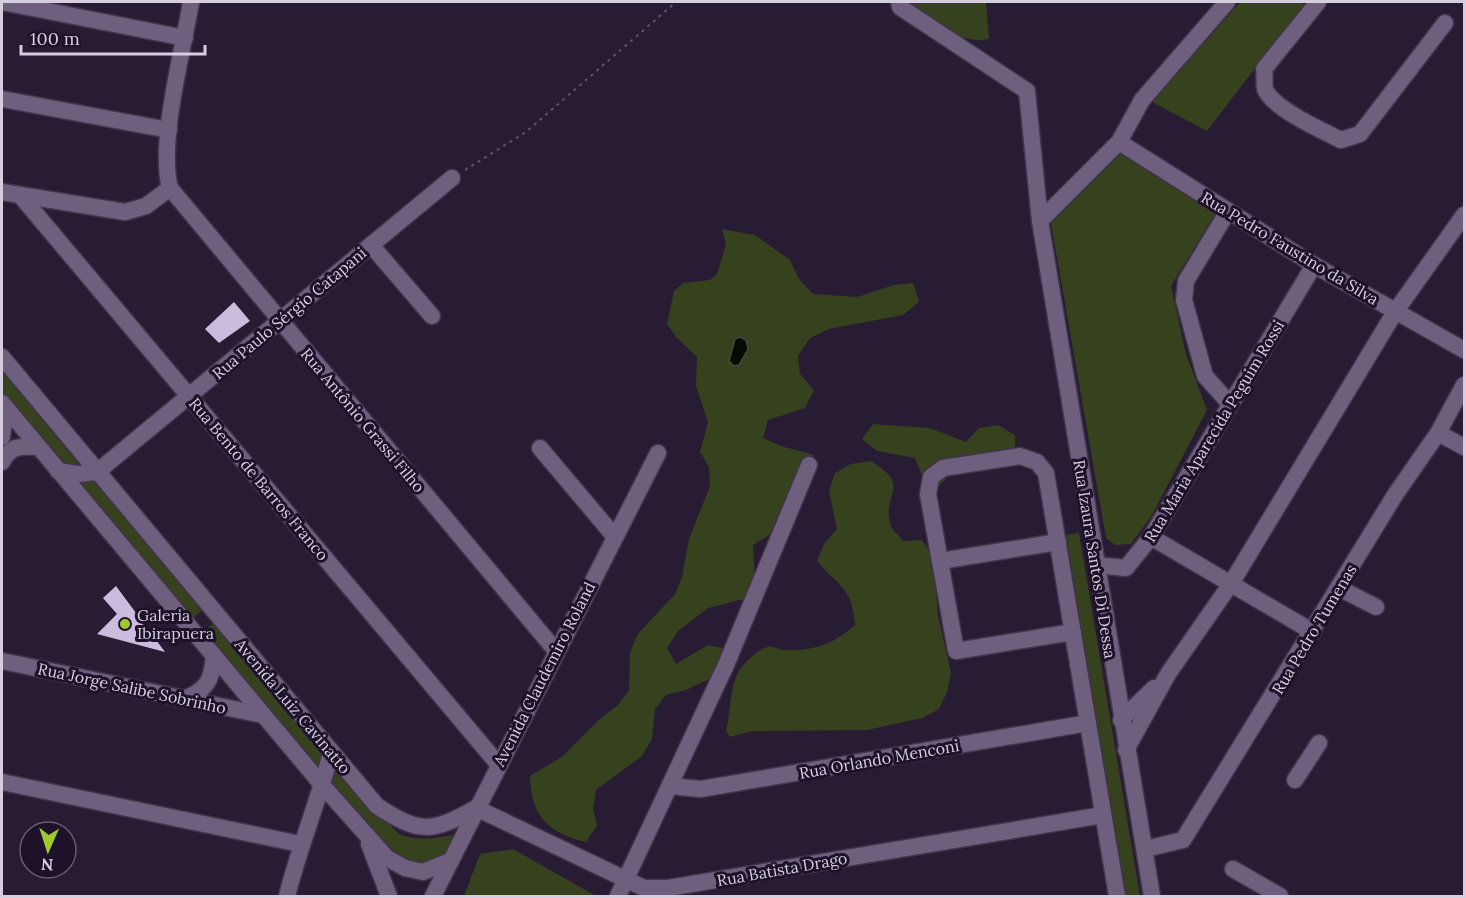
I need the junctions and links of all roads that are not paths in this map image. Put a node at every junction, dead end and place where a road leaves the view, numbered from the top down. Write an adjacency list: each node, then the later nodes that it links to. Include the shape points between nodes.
1 (2, 2): 7 (street)
2 (191, 2): 7 (street)
3 (899, 2): 17 (street, Rua Izaura Santos Di Dessa, via 900,7 1027,91)
4 (1227, 2): 10 (street, via 1142,100)
5 (1318, 2): 6 (street, via 1264,69 1266,90 1304,121 1341,140 1360,134)
6 (1445, 23)
7 (185, 38): 9 (street)
8 (2, 99): 9 (street)
9 (169, 130): 12 (street, via 165,168)
10 (1119, 142): 15 (street, Rua Pedro Faustino da Silva); 17 (street)
11 (452, 178): 18 (street, Rua Paulo Sérgio Catapani)
12 (170, 188): 14 (street, via 146,206 125,212); 22 (street, Rua Antônio Grassi Filho)
13 (2, 192): 14 (street)
14 (20, 195): 27 (street, Rua Bento de Barros Franco)
15 (1228, 211): 19 (street, Rua Pedro Faustino da Silva); 28 (street, via 1186,281 1184,300 1205,376)
16 (1464, 215): 20 (street)
17 (1040, 221): 44 (street, Rua Izaura Santos Di Dessa)
18 (371, 245): 21 (street); 22 (street, Rua Paulo Sérgio Catapani)
19 (1314, 265): 20 (street, Rua Pedro Faustino da Silva); 28 (street, Rua Maria Aparecida Peguim Rossi)
20 (1395, 312): 23 (street, Rua Pedro Faustino da Silva); 45 (street)
21 (432, 316)
22 (280, 321): 27 (street, Rua Paulo Sérgio Catapani); 52 (street, Rua Antônio Grassi Filho)
23 (1464, 350)
24 (2, 357): 25 (street, Avenida Luiz Cavinatto)
25 (8, 376): 39 (street, Avenida Luiz Cavinatto)
26 (1464, 385): 30 (street, Rua Pedro Tumenas)
27 (189, 396): 39 (street, Rua Paulo Sérgio Catapani); 63 (street, Rua Bento de Barros Franco)
28 (1230, 404): 41 (street, Rua Maria Aparecida Peguim Rossi)
29 (4, 406): 31 (street); 32 (street, Avenida Luiz Cavinatto)
30 (1438, 433): 33 (street); 46 (street, Rua Pedro Tumenas)
31 (2, 437)
32 (38, 447): 36 (street, via 17,446); 38 (street, Avenida Luiz Cavinatto)
33 (1464, 447)
34 (540, 448): 40 (street)
35 (658, 453): 40 (street, Avenida Claudemiro Roland)
36 (2, 462)
37 (809, 465): 67 (street, via 726,665)
38 (58, 471): 39 (street); 49 (street, Avenida Luiz Cavinatto)
39 (97, 472): 48 (street, Avenida Luiz Cavinatto)
40 (615, 537): 52 (street, Avenida Claudemiro Roland)
41 (1151, 537): 44 (street, Rua Maria Aparecida Peguim Rossi, via 1126,568); 45 (street)
42 (1058, 542): 43 (street); 43 (street, Rua Izaura Santos Di Dessa, via 1046,473 1037,462 1020,456 943,468 931,477 928,494); 50 (street, Rua Izaura Santos Di Dessa)
43 (940, 561): 50 (street, via 956,651)
44 (1096, 566): 58 (street, Rua Izaura Santos Di Dessa)
45 (1232, 582): 51 (street); 55 (street)
46 (1339, 588): 47 (street); 51 (street, Rua Pedro Tumenas)
47 (1376, 607)
48 (214, 612): 49 (street); 62 (street, Avenida Luiz Cavinatto)
49 (192, 630): 53 (street, Avenida Luiz Cavinatto)
50 (1073, 632): 59 (street, Rua Izaura Santos Di Dessa)
51 (1313, 632): 72 (street, Rua Pedro Tumenas, via 1183,840)
52 (556, 651): 63 (street, Avenida Claudemiro Roland)
53 (214, 656): 56 (street, via 212,680 201,692); 57 (street, Avenida Luiz Cavinatto)
54 (2, 661): 56 (street, Rua Jorge Salibe Sobrinho)
55 (1168, 674): 58 (street); 61 (street)
56 (184, 699): 57 (street, Rua Jorge Salibe Sobrinho)
57 (263, 715): 66 (street, Avenida Luiz Cavinatto)
58 (1121, 720): 61 (street, Rua Izaura Santos Di Dessa)
59 (1088, 723): 67 (street, Rua Orlando Menconi, via 701,789); 69 (street, Rua Izaura Santos Di Dessa)
60 (1319, 743): 64 (street)
61 (1126, 750): 72 (street, Rua Izaura Santos Di Dessa)
62 (331, 753): 66 (street); 68 (street, Avenida Luiz Cavinatto, via 377,806 399,820 425,828 447,824)
63 (498, 764): 68 (street, Avenida Claudemiro Roland)
64 (1294, 780)
65 (2, 782): 71 (street)
66 (323, 786): 70 (street, Avenida Luiz Cavinatto); 71 (street)
67 (670, 786): 75 (street)
68 (476, 808): 73 (street, Avenida Claudemiro Roland); 75 (street, Rua Batista Drago)
69 (1103, 815): 76 (street, Rua Batista Drago); 81 (street, Rua Izaura Santos Di Dessa)
70 (366, 835): 73 (street, Avenida Luiz Cavinatto, via 387,858 405,868 423,872); 78 (street)
71 (300, 844): 77 (street)
72 (1145, 849): 82 (street, Rua Izaura Santos Di Dessa)
73 (450, 861): 79 (street, Avenida Claudemiro Roland)
74 (1233, 868): 83 (street)
75 (625, 881): 76 (street, Rua Batista Drago); 80 (street)
76 (668, 892)
77 (287, 897)
78 (389, 897)
79 (433, 897)
80 (618, 897)
81 (1117, 897)
82 (1152, 897)
83 (1280, 897)

